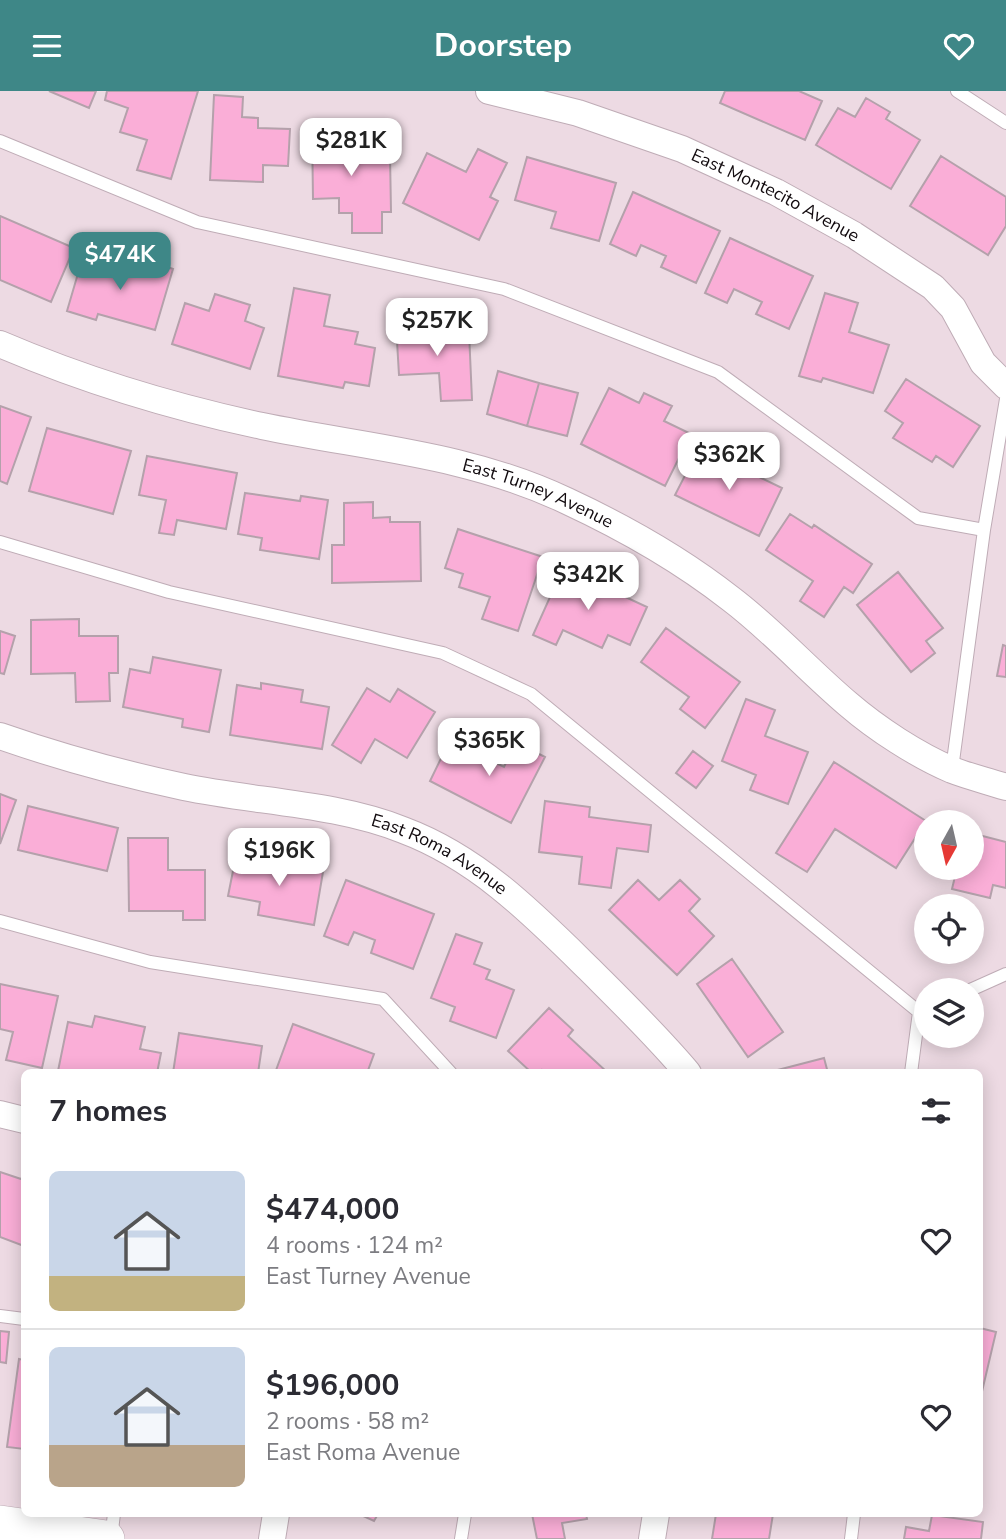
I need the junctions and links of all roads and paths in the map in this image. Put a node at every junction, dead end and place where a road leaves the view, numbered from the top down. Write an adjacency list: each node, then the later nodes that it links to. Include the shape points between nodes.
1 (489, 91): 6 (street, East Montecito Avenue, via 578,113 682,149 776,192 854,235 933,287 953,308 983,363)
2 (957, 91): 3 (lane)
3 (1006, 123)
4 (0, 141): 8 (lane, via 197,222 504,289 718,372 918,518)
5 (0, 344): 11 (street, East Turney Avenue, via 122,390 264,426 465,463 564,499 680,562 733,600 887,734)
6 (1006, 386)
7 (1006, 399): 8 (lane)
8 (985, 530): 11 (lane)
9 (0, 542): 16 (lane, via 169,592 443,653 531,694)
10 (0, 736): 19 (street, East Roma Avenue, via 185,787 362,817 403,829 493,880 530,911)
11 (952, 769): 12 (street, East Turney Avenue)
12 (1006, 787)
13 (0, 921): 18 (lane, via 150,962 383,999)
14 (1006, 974): 15 (lane)
15 (984, 984)
16 (914, 1004)
17 (915, 1048): 20 (lane)
18 (447, 1069)
19 (685, 1069)
20 (912, 1069)
21 (0, 1114): 22 (street)
22 (21, 1119)
23 (0, 1316): 24 (lane)
24 (21, 1319)
25 (113, 1517): 31 (lane)
26 (276, 1517): 32 (street)
27 (465, 1517): 33 (lane)
28 (656, 1517): 34 (street)
29 (854, 1517): 35 (lane)
30 (0, 1524): 31 (main road)
31 (108, 1539)
32 (272, 1539)
33 (461, 1539)
34 (652, 1539)
35 (850, 1539)

